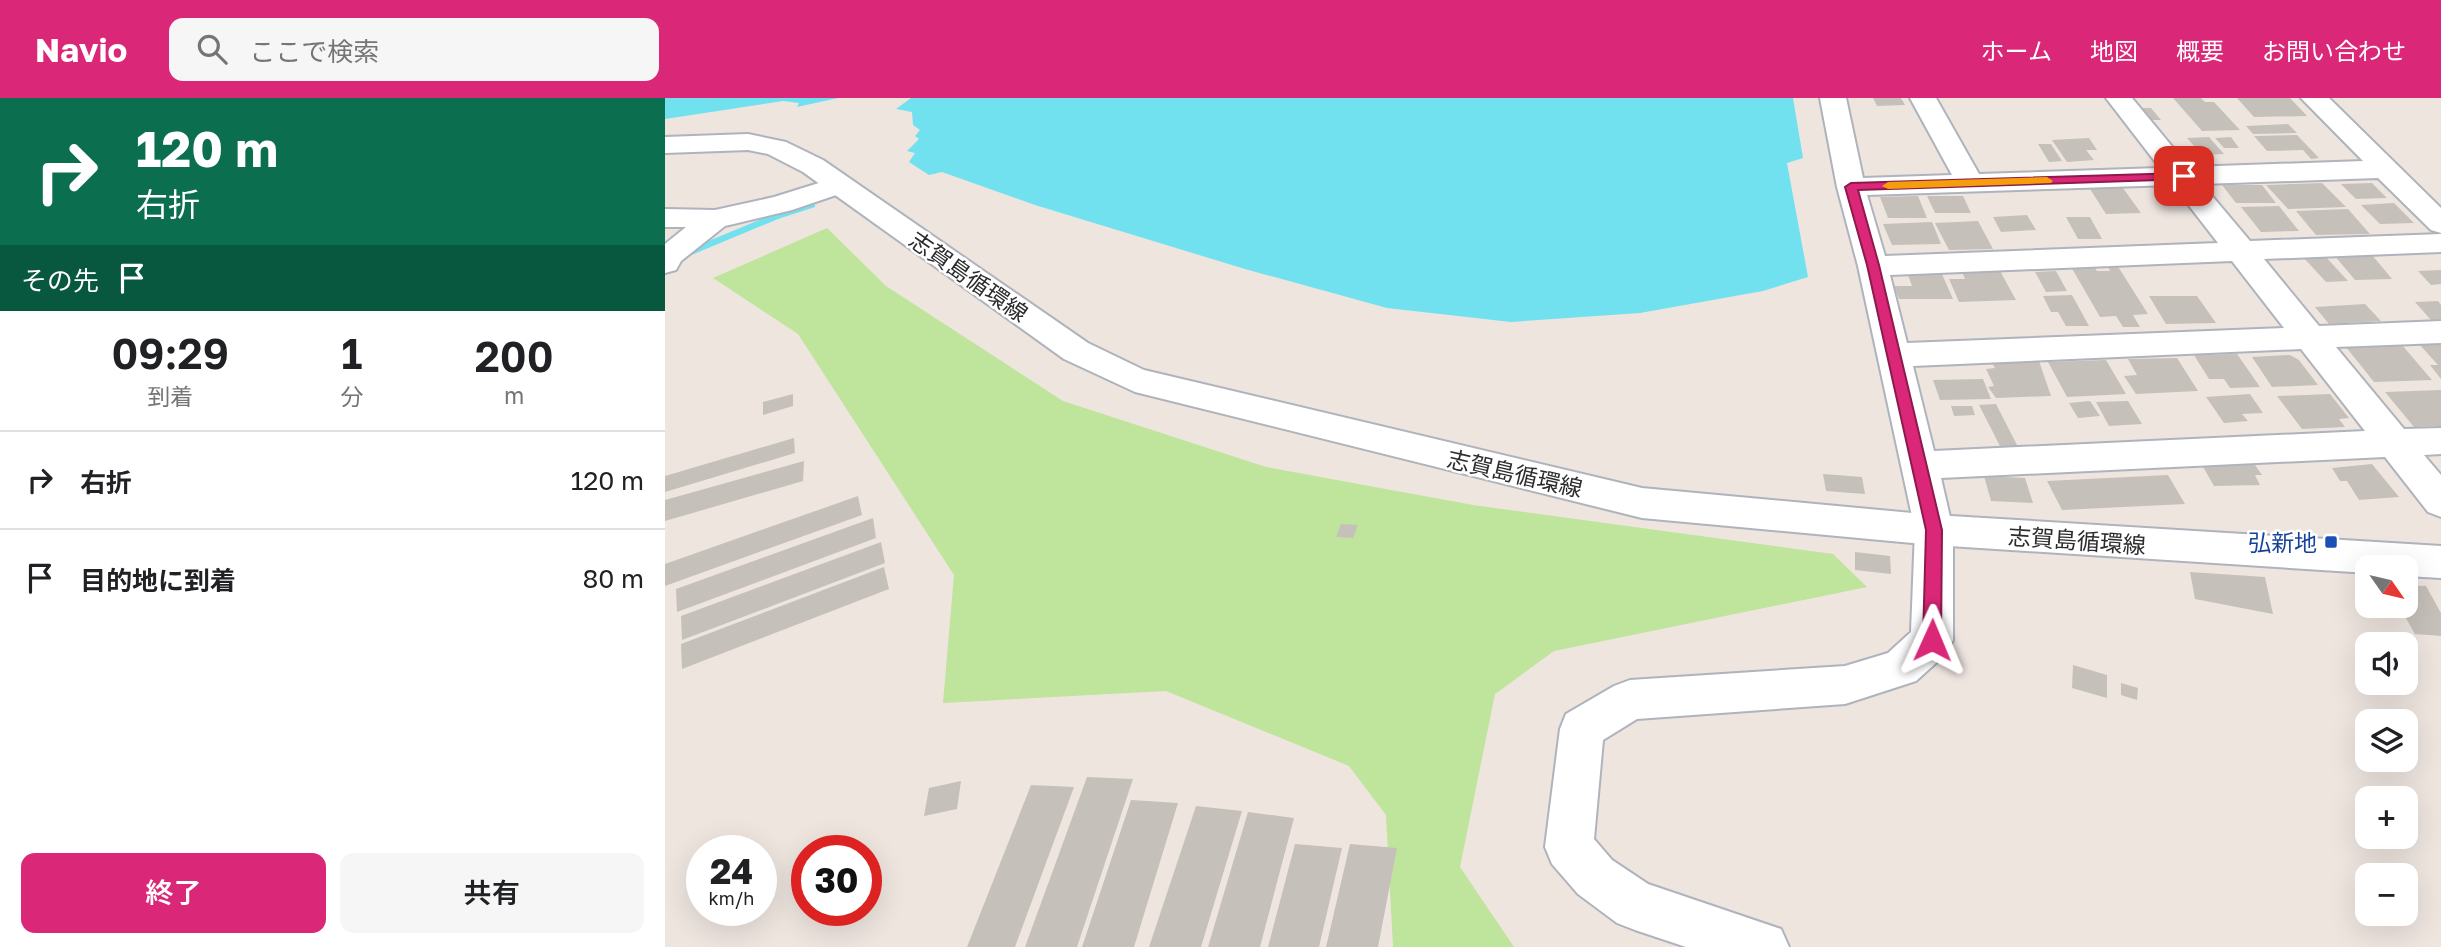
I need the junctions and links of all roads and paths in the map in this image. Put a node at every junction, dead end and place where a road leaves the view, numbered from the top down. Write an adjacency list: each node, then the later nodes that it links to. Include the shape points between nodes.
1 (1833, 98): 10 (street)
2 (1923, 98): 8 (street)
3 (2119, 98): 7 (street)
4 (2314, 98): 6 (street)
5 (665, 145): 9 (street, 志賀島循環線, via 748,142 776,148 813,166)
6 (2385, 169): 7 (street); 13 (street)
7 (2184, 176): 8 (street); 15 (street)
8 (1970, 183): 10 (street)
9 (838, 185): 12 (street); 25 (street, 志賀島循環線, via 1076,351 1135,380 1642,503)
10 (1851, 187): 17 (street)
11 (665, 218): 12 (street)
12 (715, 219): 16 (street)
13 (2441, 224)
14 (2441, 243): 15 (street)
15 (2242, 250): 17 (street); 19 (street)
16 (665, 263)
17 (1873, 265): 20 (street)
18 (2441, 332): 19 (street)
19 (2312, 338): 20 (street); 22 (street)
20 (1894, 355): 23 (street)
21 (2441, 441): 22 (street)
22 (2395, 444): 23 (street); 24 (street)
23 (1919, 465): 25 (street)
24 (2441, 502)
25 (1934, 530): 26 (street, 志賀島循環線); 27 (street, via 1932,640 1901,668 1845,685 1630,700 1582,729 1569,847 1595,877 1635,905)
26 (2441, 562)
27 (1763, 947)

